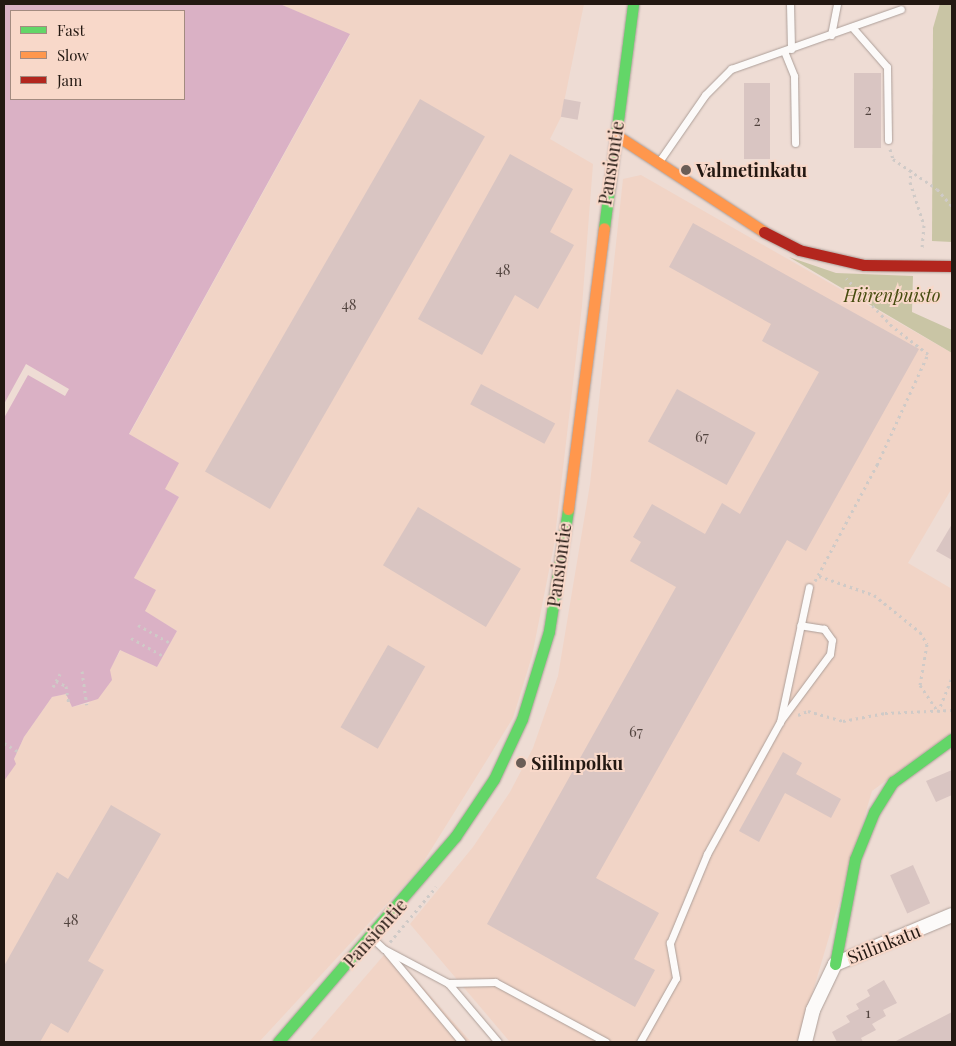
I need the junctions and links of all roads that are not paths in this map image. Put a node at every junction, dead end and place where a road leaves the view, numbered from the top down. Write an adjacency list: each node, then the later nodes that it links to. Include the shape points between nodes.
1 (633, 4): 8 (street, Pansiontie)
2 (790, 4): 7 (lane)
3 (837, 4): 6 (lane)
4 (901, 9): 5 (lane)
5 (852, 28): 6 (lane); 9 (lane, via 887,67)
6 (831, 35): 7 (lane)
7 (788, 50): 10 (lane, via 794,76); 11 (lane, via 731,69 705,95)
8 (616, 135): 11 (street); 18 (street, Pansiontie, via 560,561 541,662 522,719 494,779 432,867)
9 (888, 140)
10 (795, 143)
11 (658, 163): 12 (street, via 762,231 799,250 832,260 864,264)
12 (952, 266)
13 (809, 587): 14 (lane)
14 (800, 625): 15 (lane); 15 (lane, via 824,629 832,640 830,654)
15 (780, 722): 26 (lane, via 707,854 670,943 676,978)
16 (952, 739): 20 (street, via 893,782 874,812 855,859)
17 (952, 915): 20 (street, Siilinkatu)
18 (370, 936): 19 (lane); 22 (street, Pansiontie)
19 (384, 949): 21 (lane); 23 (lane)
20 (836, 964): 27 (street, Siilinkatu, via 813,1010)
21 (448, 983): 24 (lane); 25 (lane, via 496,982)
22 (278, 1042)
23 (462, 1042)
24 (498, 1042)
25 (606, 1042)
26 (640, 1042)
27 (805, 1042)

